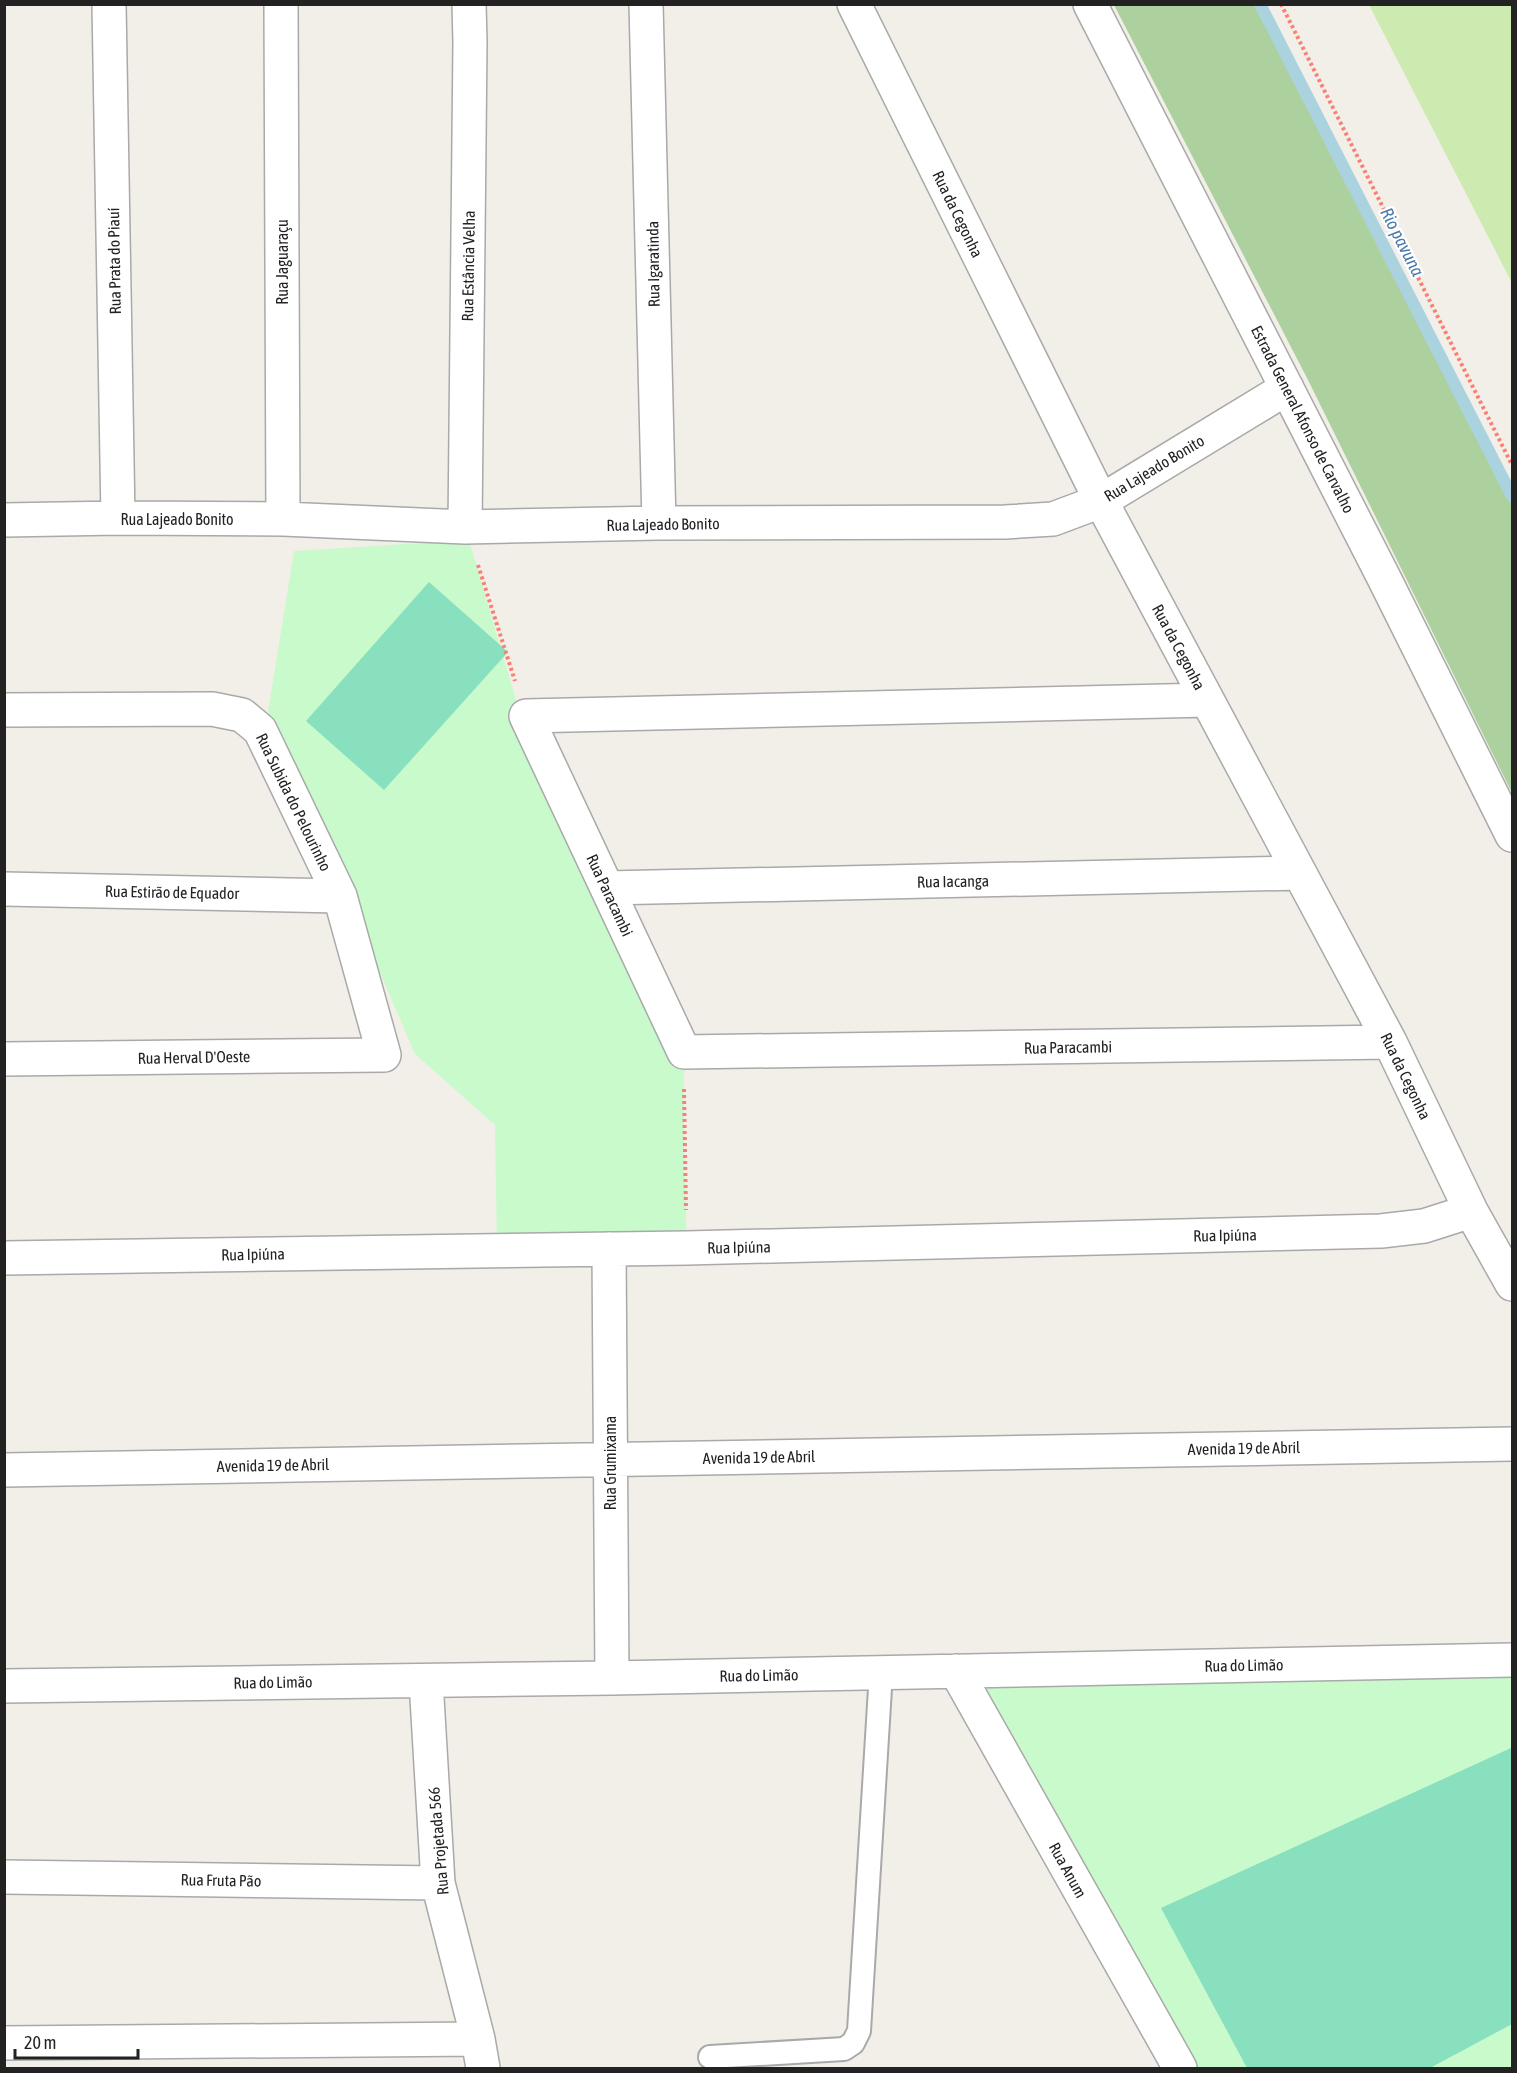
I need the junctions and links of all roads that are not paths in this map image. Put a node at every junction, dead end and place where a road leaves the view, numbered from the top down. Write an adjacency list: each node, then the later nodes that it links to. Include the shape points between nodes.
1 (109, 4): 9 (street, Rua Prata do Piauí)
2 (281, 4): 10 (street, Rua Jaguaraçu)
3 (469, 4): 13 (street, Rua Estância Velha)
4 (646, 4): 12 (street, Rua Igaratinda)
5 (854, 4): 8 (street, Rua da Cegonha)
6 (1090, 4): 7 (street, Estrada General Afonso de Carvalho)
7 (1287, 388): 8 (street, Rua Lajeado Bonito); 16 (street, Estrada General Afonso de Carvalho)
8 (1101, 501): 12 (street, Rua Lajeado Bonito, via 1053,519 1005,522); 14 (street, Rua da Cegonha)
9 (118, 518): 10 (street, Rua Lajeado Bonito); 11 (street, Rua Lajeado Bonito)
10 (283, 519): 13 (street, Rua Lajeado Bonito)
11 (4, 520)
12 (659, 523): 13 (street, Rua Lajeado Bonito)
13 (465, 527)
14 (1208, 700): 17 (street, Rua da Cegonha); 18 (street, Rua Paracambi, via 526,716)
15 (4, 710): 20 (street, Rua Subida do Pelourinho, via 212,709 242,715 260,730)
16 (1512, 835)
17 (1299, 873): 18 (street, Rua Iacanga); 21 (street, Rua da Cegonha)
18 (607, 888): 21 (street, Rua Paracambi, via 684,1052)
19 (4, 889): 20 (street, Rua Estirão de Equador)
20 (340, 896): 22 (street, Rua Subida do Pelourinho)
21 (1390, 1042): 24 (street, Rua da Cegonha)
22 (384, 1054): 23 (street, Rua Herval D'Oeste)
23 (4, 1059)
24 (1470, 1211): 25 (street, Rua Ipiúna, via 1424,1226 1381,1231); 27 (street, Rua da Cegonha)
25 (609, 1249): 26 (street, Rua Ipiúna); 29 (street, Rua Grumixama)
26 (4, 1258)
27 (1512, 1284)
28 (1512, 1444): 29 (street, Avenida 19 de Abril)
29 (610, 1460): 30 (street, Avenida 19 de Abril); 34 (street, Rua Grumixama)
30 (4, 1470)
31 (1512, 1660): 32 (street, Rua do Limão)
32 (956, 1671): 33 (street, Rua do Limão); 42 (street, Rua Anum)
33 (881, 1672): 34 (street, Rua do Limão); 41 (lane, via 859,2031 853,2043 844,2049)
34 (612, 1678): 35 (street, Rua do Limão)
35 (426, 1681): 36 (street, Rua do Limão); 38 (street, Rua Projetada 566)
36 (4, 1686)
37 (4, 1877): 38 (street, Rua Fruta Pão)
38 (438, 1883): 40 (street, Rua Projetada 566)
39 (4, 2043): 40 (street)
40 (481, 2054)
41 (710, 2057)
42 (1180, 2068)

